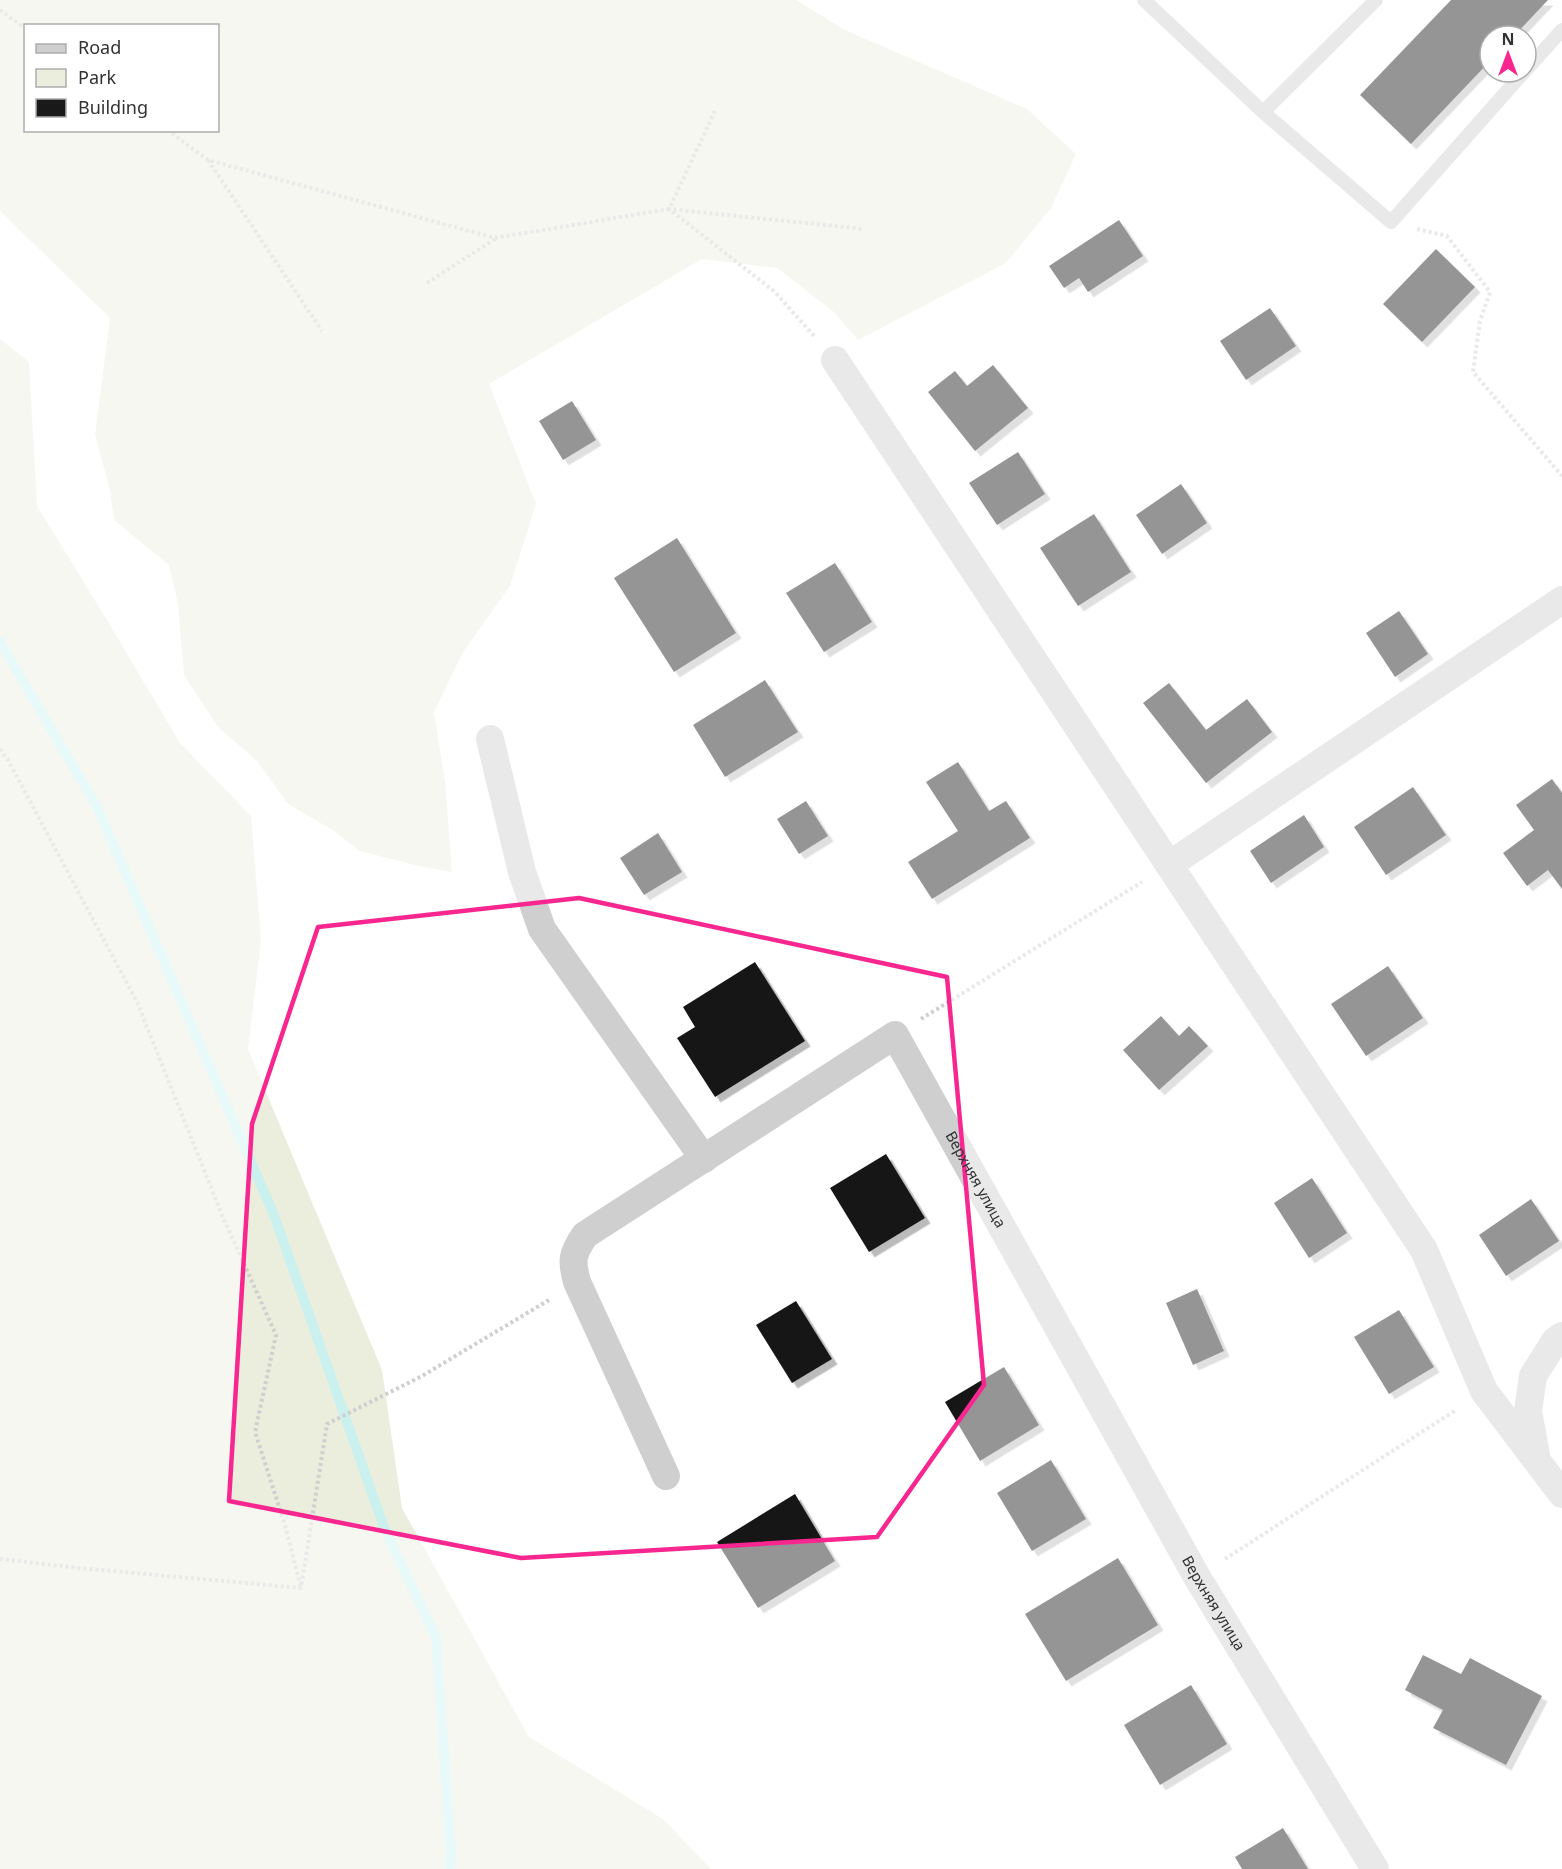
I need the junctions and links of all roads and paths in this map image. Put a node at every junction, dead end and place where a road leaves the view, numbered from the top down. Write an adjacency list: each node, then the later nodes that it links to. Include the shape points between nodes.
1 (1144, 0): 9 (lane)
2 (1376, 0): 9 (lane)
3 (0, 10): 4 (path)
4 (24, 28)
5 (1562, 30): 6 (lane)
6 (1538, 57)
7 (1513, 84): 13 (lane)
8 (715, 111): 12 (path)
9 (1263, 112): 13 (lane)
10 (170, 132): 11 (path)
11 (208, 160): 15 (path); 17 (path)
12 (669, 209): 14 (path); 15 (path); 18 (path, via 775,292)
13 (1390, 222): 19 (path, via 1447,236 1490,292 1480,321 1473,372)
14 (864, 229)
15 (495, 238): 16 (path)
16 (427, 283)
17 (322, 331)
18 (835, 360): 23 (street)
19 (1562, 476)
20 (1562, 600): 23 (street)
21 (490, 739): 25 (street, via 522,872 542,929)
22 (0, 748): 34 (path, via 137,1002 222,1215 276,1335 255,1432)
23 (1169, 865): 24 (path); 28 (street, via 1424,1250)
24 (895, 1035): 25 (street); 33 (street, Верхняя улица)
25 (704, 1159): 26 (street, via 585,1234 574,1251)
26 (577, 1282): 30 (street); 34 (path, via 422,1376 327,1424)
27 (1562, 1336): 29 (street, via 1533,1376 1528,1411)
28 (1484, 1392): 29 (street); 33 (path)
29 (1537, 1461): 31 (street)
30 (666, 1476)
31 (1562, 1494)
32 (0, 1559): 34 (path)
33 (1197, 1577): 35 (street, Верхняя улица)
34 (301, 1588)
35 (1375, 1869)

